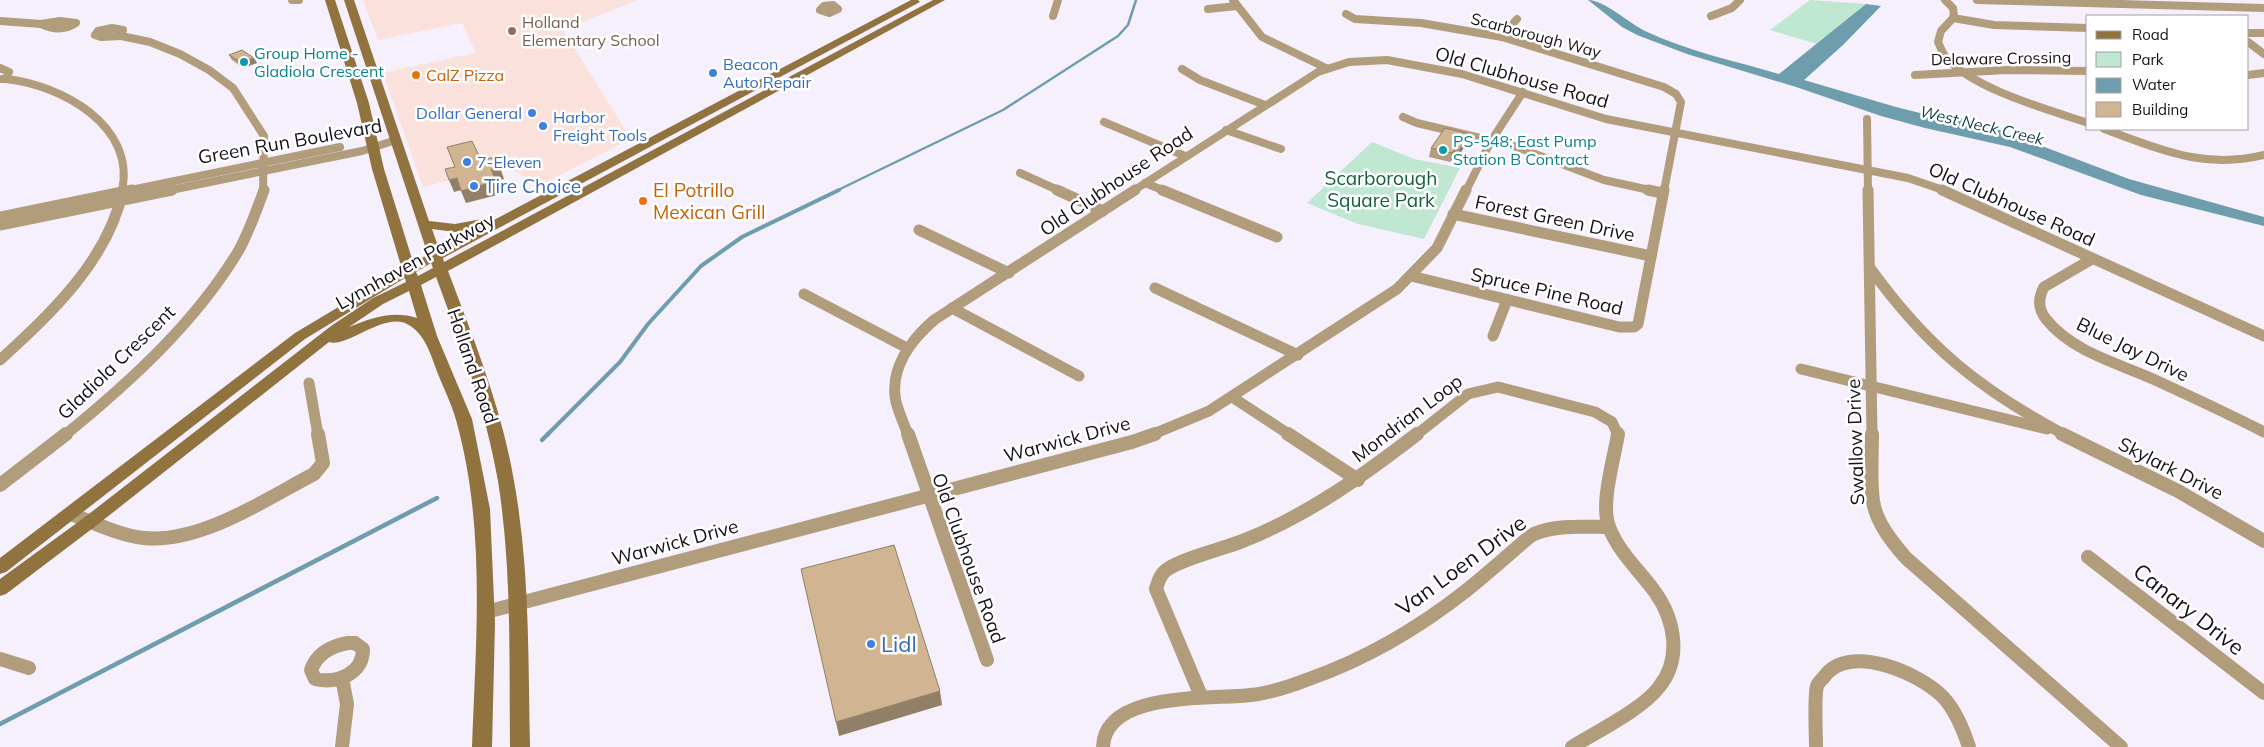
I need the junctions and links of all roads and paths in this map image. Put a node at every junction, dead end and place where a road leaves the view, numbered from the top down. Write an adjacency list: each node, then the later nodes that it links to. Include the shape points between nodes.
1 (292, 0): 2 (street)
2 (299, 0)
3 (330, 0): 51 (main road, Holland Road)
4 (349, 0): 49 (main road, Holland Road)
5 (919, 0): 63 (main road, Lynnhaven Parkway)
6 (940, 0): 73 (main road, Lynnhaven Parkway)
7 (1058, 0): 18 (street)
8 (1740, 0): 19 (street, via 1732,8)
9 (1945, 0): 20 (street, via 1953,8)
10 (1977, 0): 13 (street)
11 (2190, 0): 13 (street)
12 (1235, 3): 15 (street); 32 (street, via 1269,42)
13 (2199, 7): 14 (street); 17 (street)
14 (2264, 8)
15 (1208, 9)
16 (1346, 14): 28 (street, Scarborough Way, via 1361,20 1421,23)
17 (2211, 15)
18 (1053, 16)
19 (1711, 16)
20 (1953, 18): 24 (street, via 1994,25); 35 (street, via 1940,32 1938,42 1944,55)
21 (1517, 20): 28 (street)
22 (0, 21): 23 (street)
23 (41, 24)
24 (2086, 28)
25 (2249, 33): 26 (street)
26 (2264, 33)
27 (120, 36): 55 (street, Gladiola Crescent, via 190,59 241,95 254,115 265,145)
28 (1502, 38): 48 (street, Scarborough Way, via 1671,91 1681,102)
29 (2249, 43): 30 (street)
30 (2264, 54)
31 (0, 68): 39 (street, via 9,72)
32 (1326, 68): 40 (street, Old Clubhouse Road, via 1362,60 1400,62 1477,78); 41 (street, Old Clubhouse Road)
33 (1182, 69): 41 (street, via 1200,80)
34 (2086, 71): 35 (street, Delaware Crossing)
35 (1964, 72): 37 (street, Delaware Crossing); 45 (street, via 2001,92)
36 (2264, 73): 38 (street)
37 (1915, 75)
38 (2249, 75)
39 (3, 79): 60 (street, via 29,82 58,93 104,123 124,157)
40 (1523, 92): 48 (street, Old Clubhouse Road, via 1606,119); 50 (street, Warwick Drive)
41 (1265, 105): 46 (street, Old Clubhouse Road)
42 (1402, 117): 50 (street)
43 (1867, 119): 56 (street, Swallow Drive)
44 (1104, 122): 54 (street)
45 (2086, 122)
46 (1226, 130): 52 (street); 54 (street, Old Clubhouse Road)
47 (2107, 130): 53 (street, via 2205,161 2237,162)
48 (1674, 132): 56 (street, Old Clubhouse Road); 59 (street)
49 (396, 140): 51 (street, Green Run Boulevard); 65 (main road, Holland Road)
50 (1491, 141): 59 (street, via 1525,150 1604,180); 62 (street, Warwick Drive)
51 (373, 144): 55 (street, Green Run Boulevard); 75 (main road, Holland Road)
52 (1281, 149)
53 (2264, 155)
54 (1185, 156): 58 (street, Old Clubhouse Road)
55 (266, 166): 60 (street, Green Run Boulevard); 97 (street, Gladiola Crescent, via 256,215 235,256 203,301 119,389)
56 (1868, 170): 71 (street, Old Clubhouse Road, via 1908,178 1944,191); 72 (street, Swallow Drive)
57 (1020, 173): 61 (street)
58 (1145, 183): 61 (street, Old Clubhouse Road); 68 (street)
59 (1662, 193): 70 (street)
60 (122, 196): 64 (street, Green Run Boulevard); 66 (street, Green Run Boulevard); 88 (street, via 106,240 77,282)
61 (1103, 211): 74 (street, Old Clubhouse Road)
62 (1453, 214): 70 (street, Forest Green Drive); 76 (street, Warwick Drive, via 1437,248)
63 (513, 215): 65 (main road, via 452,229); 69 (main road, Lynnhaven Parkway)
64 (0, 216)
65 (423, 223): 69 (main road, Holland Road)
66 (0, 225)
67 (919, 230): 74 (street)
68 (1276, 237)
69 (435, 256): 73 (main road, Holland Road); 75 (main road, Lynnhaven Parkway)
70 (1650, 256): 78 (street)
71 (2092, 259): 84 (street, Old Clubhouse Road); 95 (street, Blue Jay Drive, via 2039,293 2040,309 2055,329 2096,354)
72 (1870, 268): 92 (street, Swallow Drive); 94 (street, Skylark Drive, via 1907,318 1944,356 1992,392)
73 (440, 270): 75 (main road, Lynnhaven Parkway); 106 (main road, Holland Road, via 492,416 506,479)
74 (1009, 273): 81 (street, Old Clubhouse Road)
75 (411, 276): 82 (main road, Holland Road); 86 (main road, Lynnhaven Parkway); 99 (main road, Lynnhaven Parkway, via 300,336)
76 (1412, 276): 80 (street, Spruce Pine Road); 87 (street, Warwick Drive)
77 (1155, 288): 87 (street)
78 (1645, 288): 80 (street, Spruce Pine Road, via 1638,324 1627,328)
79 (804, 294): 85 (street)
80 (1508, 300): 83 (street)
81 (952, 308): 85 (street, Old Clubhouse Road, via 924,328); 90 (street)
82 (430, 336): 86 (main road, via 411,320 393,318 362,326); 107 (main road, Holland Road, via 464,418 474,464 482,509)
83 (1493, 336)
84 (2264, 336)
85 (907, 348): 98 (street, Old Clubhouse Road, via 896,373 896,400)
86 (304, 354): 100 (main road, Lynnhaven Parkway)
87 (1298, 355): 93 (street, Warwick Drive)
88 (0, 360)
89 (1801, 369): 92 (street, Skylark Drive)
90 (1079, 376)
91 (309, 383): 100 (street, via 323,463 314,474 211,526 175,537 143,538)
92 (1871, 386): 94 (street, Skylark Drive); 121 (street, Swallow Drive, via 1873,501 1877,516 1892,543)
93 (1232, 397): 96 (street); 98 (street, Warwick Drive, via 1197,417 1132,442)
94 (2058, 431): 102 (street, Skylark Drive, via 2189,497)
95 (2264, 432)
96 (1358, 480): 101 (street, Mondrian Loop, via 1468,394 1487,388 1507,389 1596,412 1612,422 1618,434 1606,509); 113 (street, Mondrian Loop, via 1304,514 1229,547 1173,564 1162,572 1156,589)
97 (0, 486)
98 (928, 495): 106 (street, Warwick Drive); 109 (street, Old Clubhouse Road)
99 (71, 514): 100 (street); 104 (main road, Lynnhaven Parkway)
100 (91, 521): 105 (main road, Lynnhaven Parkway)
101 (1609, 527): 113 (street, Van Loen Drive, via 1554,528 1532,535 1450,603 1419,624 1320,675 1256,694); 118 (street, Mondrian Loop, via 1624,554 1666,610 1672,627 1672,661 1659,688 1639,705)
102 (2264, 541)
103 (2088, 557): 112 (street, Canary Drive)
104 (0, 567)
105 (0, 589)
106 (517, 604): 107 (street, Warwick Drive); 116 (main road, Holland Road)
107 (486, 612): 115 (main road, Holland Road)
108 (0, 659): 110 (street)
109 (987, 660)
110 (29, 668)
111 (342, 678): 114 (street, via 348,692)
112 (2264, 694)
113 (1201, 696): 117 (street, via 1172,700 1124,714 1106,729)
114 (342, 747)
115 (482, 747)
116 (520, 747)
117 (1103, 747)
118 (1572, 747)
119 (1816, 747): 120 (street, via 1820,677 1827,670 1854,661 1904,671 1938,692 1960,721)
120 (1969, 747)
121 (2121, 747)

